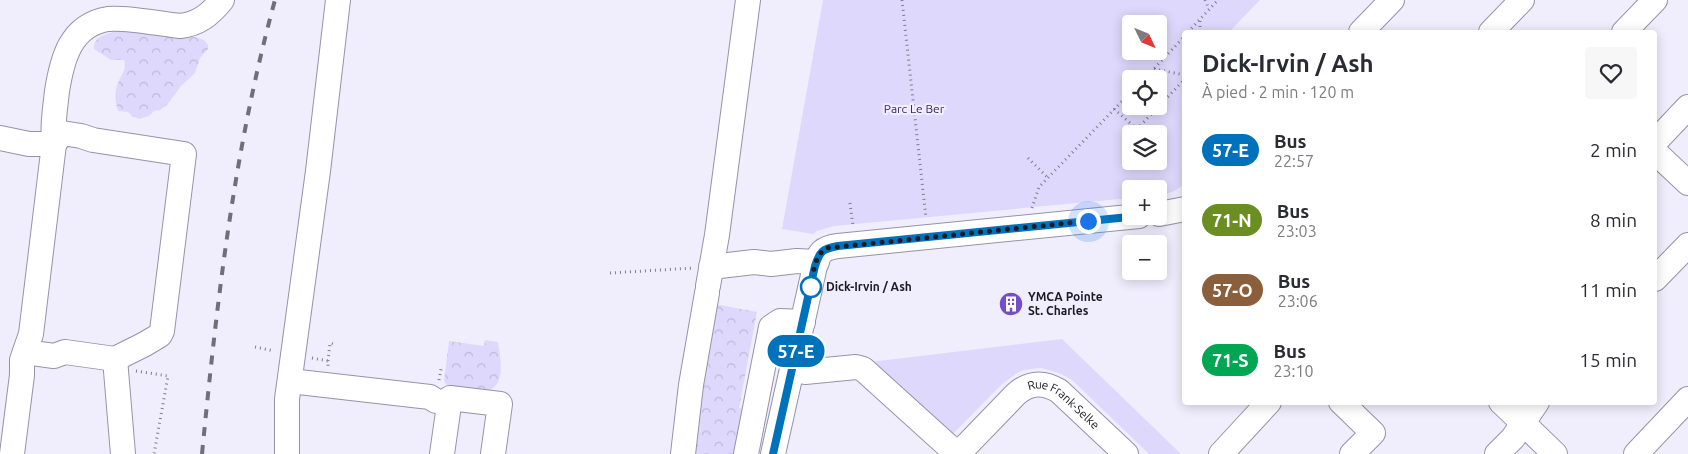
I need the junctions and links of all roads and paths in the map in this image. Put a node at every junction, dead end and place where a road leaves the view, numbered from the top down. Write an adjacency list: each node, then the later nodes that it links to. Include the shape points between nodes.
1 (222, 0): 30 (street, via 199,22 189,25 109,19 86,28 70,45 63,59 52,124)
2 (338, 0): 55 (street)
3 (748, 0): 46 (street)
4 (902, 0): 40 (path)
5 (1205, 0): 10 (path)
6 (1218, 0): 10 (path)
7 (1392, 0): 14 (street)
8 (1522, 0): 15 (street)
9 (1655, 0): 16 (street)
10 (1209, 9): 11 (path)
11 (1200, 20): 12 (path); 13 (path)
12 (1190, 30)
13 (1200, 30)
14 (1363, 30)
15 (1493, 30)
16 (1626, 30)
17 (1182, 39): 18 (path)
18 (1154, 69): 19 (path)
19 (1182, 74)
20 (1182, 82): 21 (path)
21 (1178, 86): 22 (path); 27 (path)
22 (1182, 90)
23 (1122, 101): 25 (path)
24 (1688, 107): 29 (street)
25 (1114, 109): 26 (path); 33 (path)
26 (1130, 125)
27 (1143, 125)
28 (0, 138): 30 (street, via 29,144)
29 (1657, 140)
30 (54, 144): 49 (street); 53 (street, via 62,133 184,154 161,334 145,344)
31 (1657, 154): 34 (street)
32 (1028, 158): 33 (path)
33 (1048, 178): 36 (path, via 1039,187)
34 (1688, 183)
35 (850, 203): 41 (path)
36 (1032, 210)
37 (1182, 210): 38 (street)
38 (1167, 212)
39 (1122, 218): 43 (street, via 838,246 827,248)
40 (926, 220)
41 (853, 226)
42 (1688, 245): 45 (street)
43 (818, 258): 46 (street, via 792,253 771,254); 47 (street)
44 (610, 273): 46 (path)
45 (1657, 278)
46 (708, 282): 69 (street)
47 (803, 322): 54 (street); 70 (street, via 780,321 771,327)
48 (333, 344): 52 (path, via 330,344)
49 (27, 346): 53 (street, via 55,344 65,352); 63 (street)
50 (255, 348): 51 (path)
51 (276, 351)
52 (328, 361)
53 (124, 365): 64 (street); 65 (path, via 168,376)
54 (792, 370): 71 (street); 72 (street, via 863,369)
55 (290, 381): 57 (street, via 430,397); 66 (street, via 286,414)
56 (1688, 399): 78 (street)
57 (449, 403): 67 (street); 68 (street, via 450,398 500,404)
58 (1266, 405): 74 (street)
59 (1344, 405): 75 (street, via 1373,433)
60 (1504, 405): 62 (street)
61 (1535, 405): 62 (street)
62 (1523, 424): 76 (street); 77 (street)
63 (12, 454)
64 (123, 454)
65 (154, 454)
66 (287, 454)
67 (442, 454)
68 (493, 454)
69 (683, 454)
70 (746, 454)
71 (773, 454)
72 (958, 454): 73 (street, Rue Frank-Selke, via 1016,394 1027,386 1039,384 1059,391)
73 (1126, 454)
74 (1220, 454)
75 (1352, 454)
76 (1497, 454)
77 (1555, 454)
78 (1636, 454)

